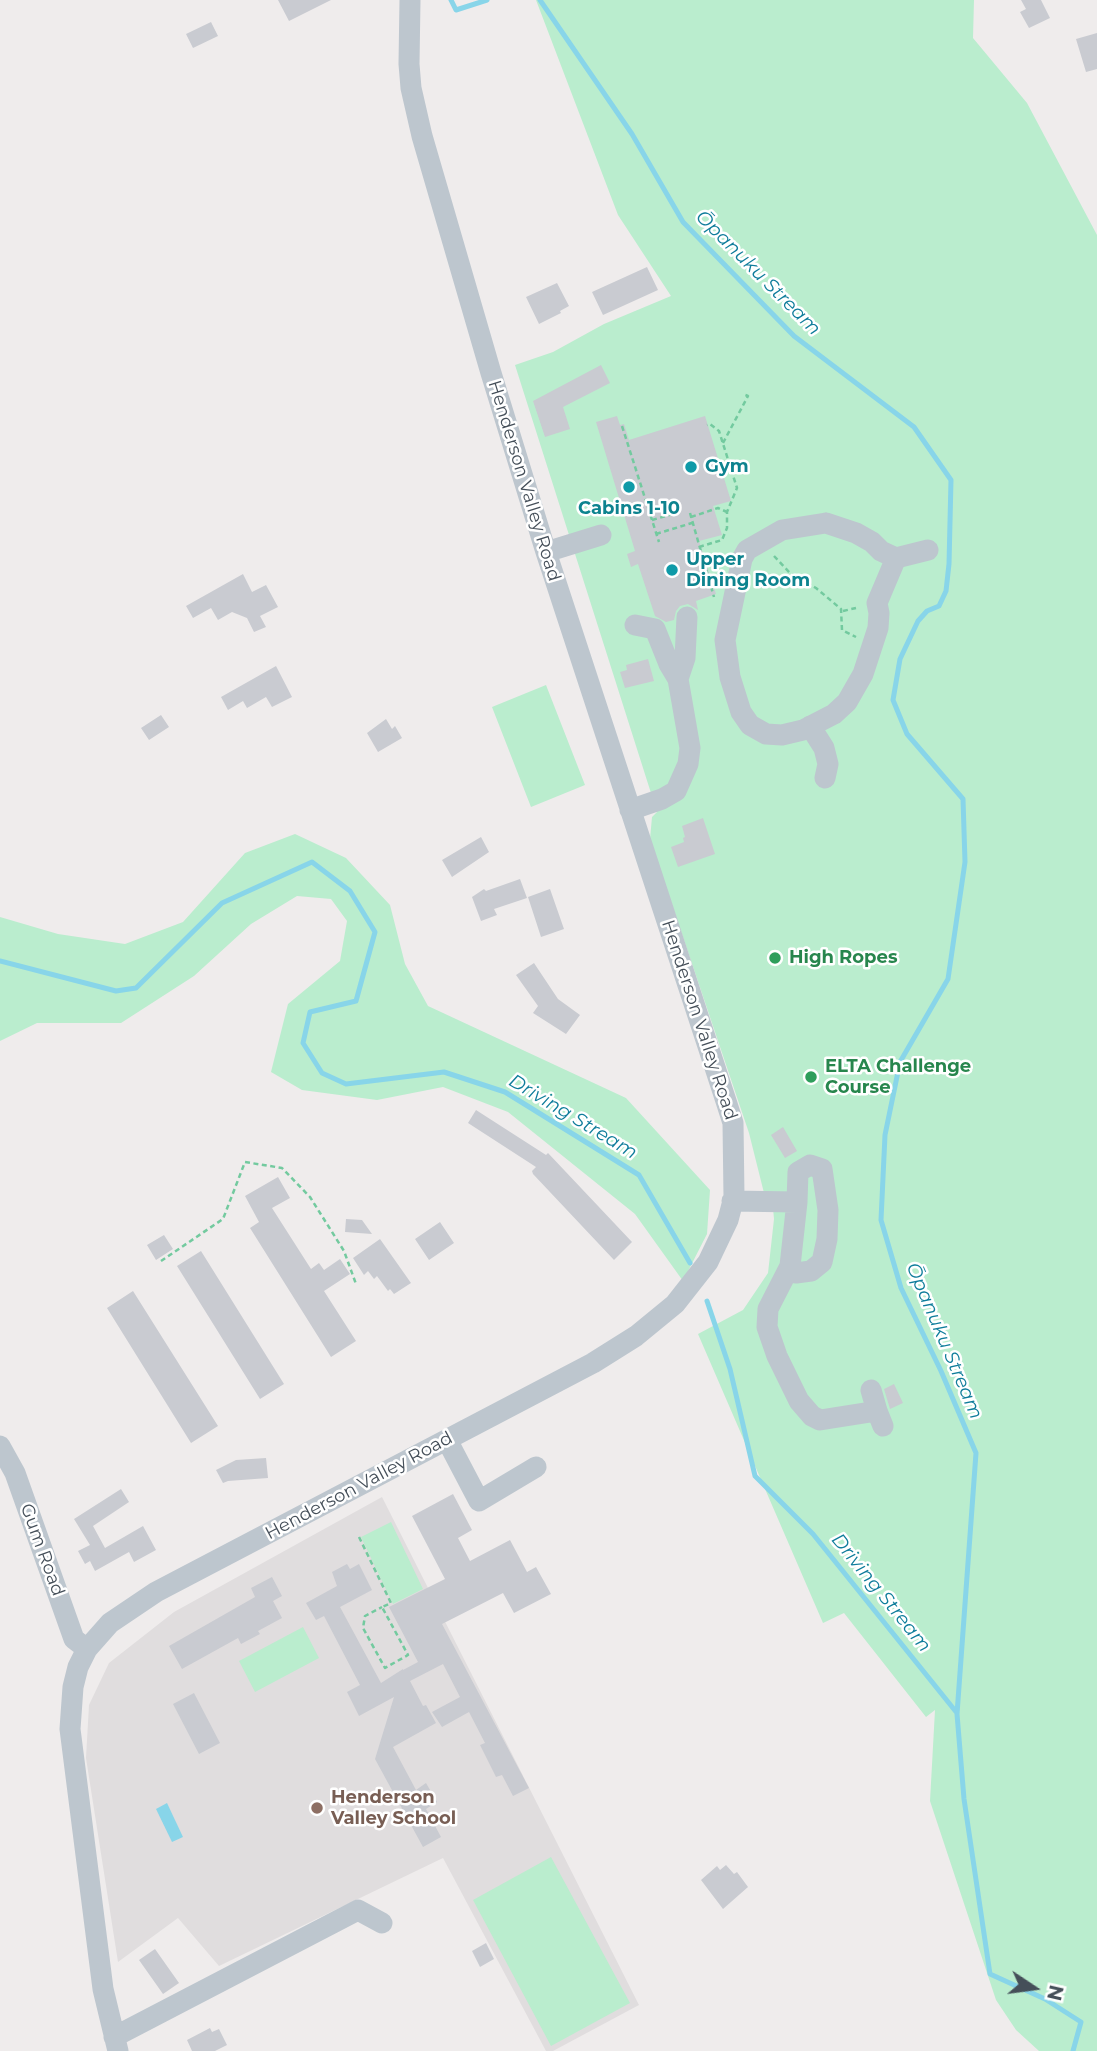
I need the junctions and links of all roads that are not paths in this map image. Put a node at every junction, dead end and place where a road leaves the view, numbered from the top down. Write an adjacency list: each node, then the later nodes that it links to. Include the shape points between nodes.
1 (410, 0): 4 (street, Henderson Valley Road, via 411,88 422,136)
2 (601, 536): 4 (street)
3 (928, 550): 5 (street)
4 (546, 552): 15 (street, Henderson Valley Road)
5 (896, 558): 7 (street, via 839,526 813,524 782,530 747,550); 13 (street, via 877,603 879,624 857,688 834,714)
6 (718, 589): 7 (street)
7 (731, 607): 11 (street)
8 (687, 617): 10 (street)
9 (635, 625): 12 (street, via 655,629)
10 (679, 640): 11 (street); 12 (street, via 684,667)
11 (725, 640): 13 (street, via 735,694 750,725 775,735)
12 (678, 679): 15 (street, via 690,748 683,779 676,791)
13 (810, 726): 14 (street, via 824,748 828,764)
14 (824, 778)
15 (630, 810): 16 (street, Henderson Valley Road, via 733,1123)
16 (733, 1201): 17 (street); 20 (street, Henderson Valley Road, via 708,1262 675,1304 655,1321 593,1363)
17 (797, 1202): 18 (street); 18 (street, via 798,1171 810,1165 822,1169 828,1210 822,1262 811,1271 796,1273)
18 (790, 1266): 19 (street, via 768,1309 767,1327 799,1401 821,1419 880,1418)
19 (871, 1390)
20 (447, 1440): 22 (street, via 479,1502); 23 (street, Henderson Valley Road, via 156,1592 110,1623)
21 (0, 1447): 23 (street, Gum Road, via 15,1473 74,1639)
22 (536, 1467)
23 (87, 1649): 25 (street, Henderson Valley Road, via 73,1687 70,1729 103,1989)
24 (382, 1923): 25 (street, via 358,1910)
25 (116, 2044)

